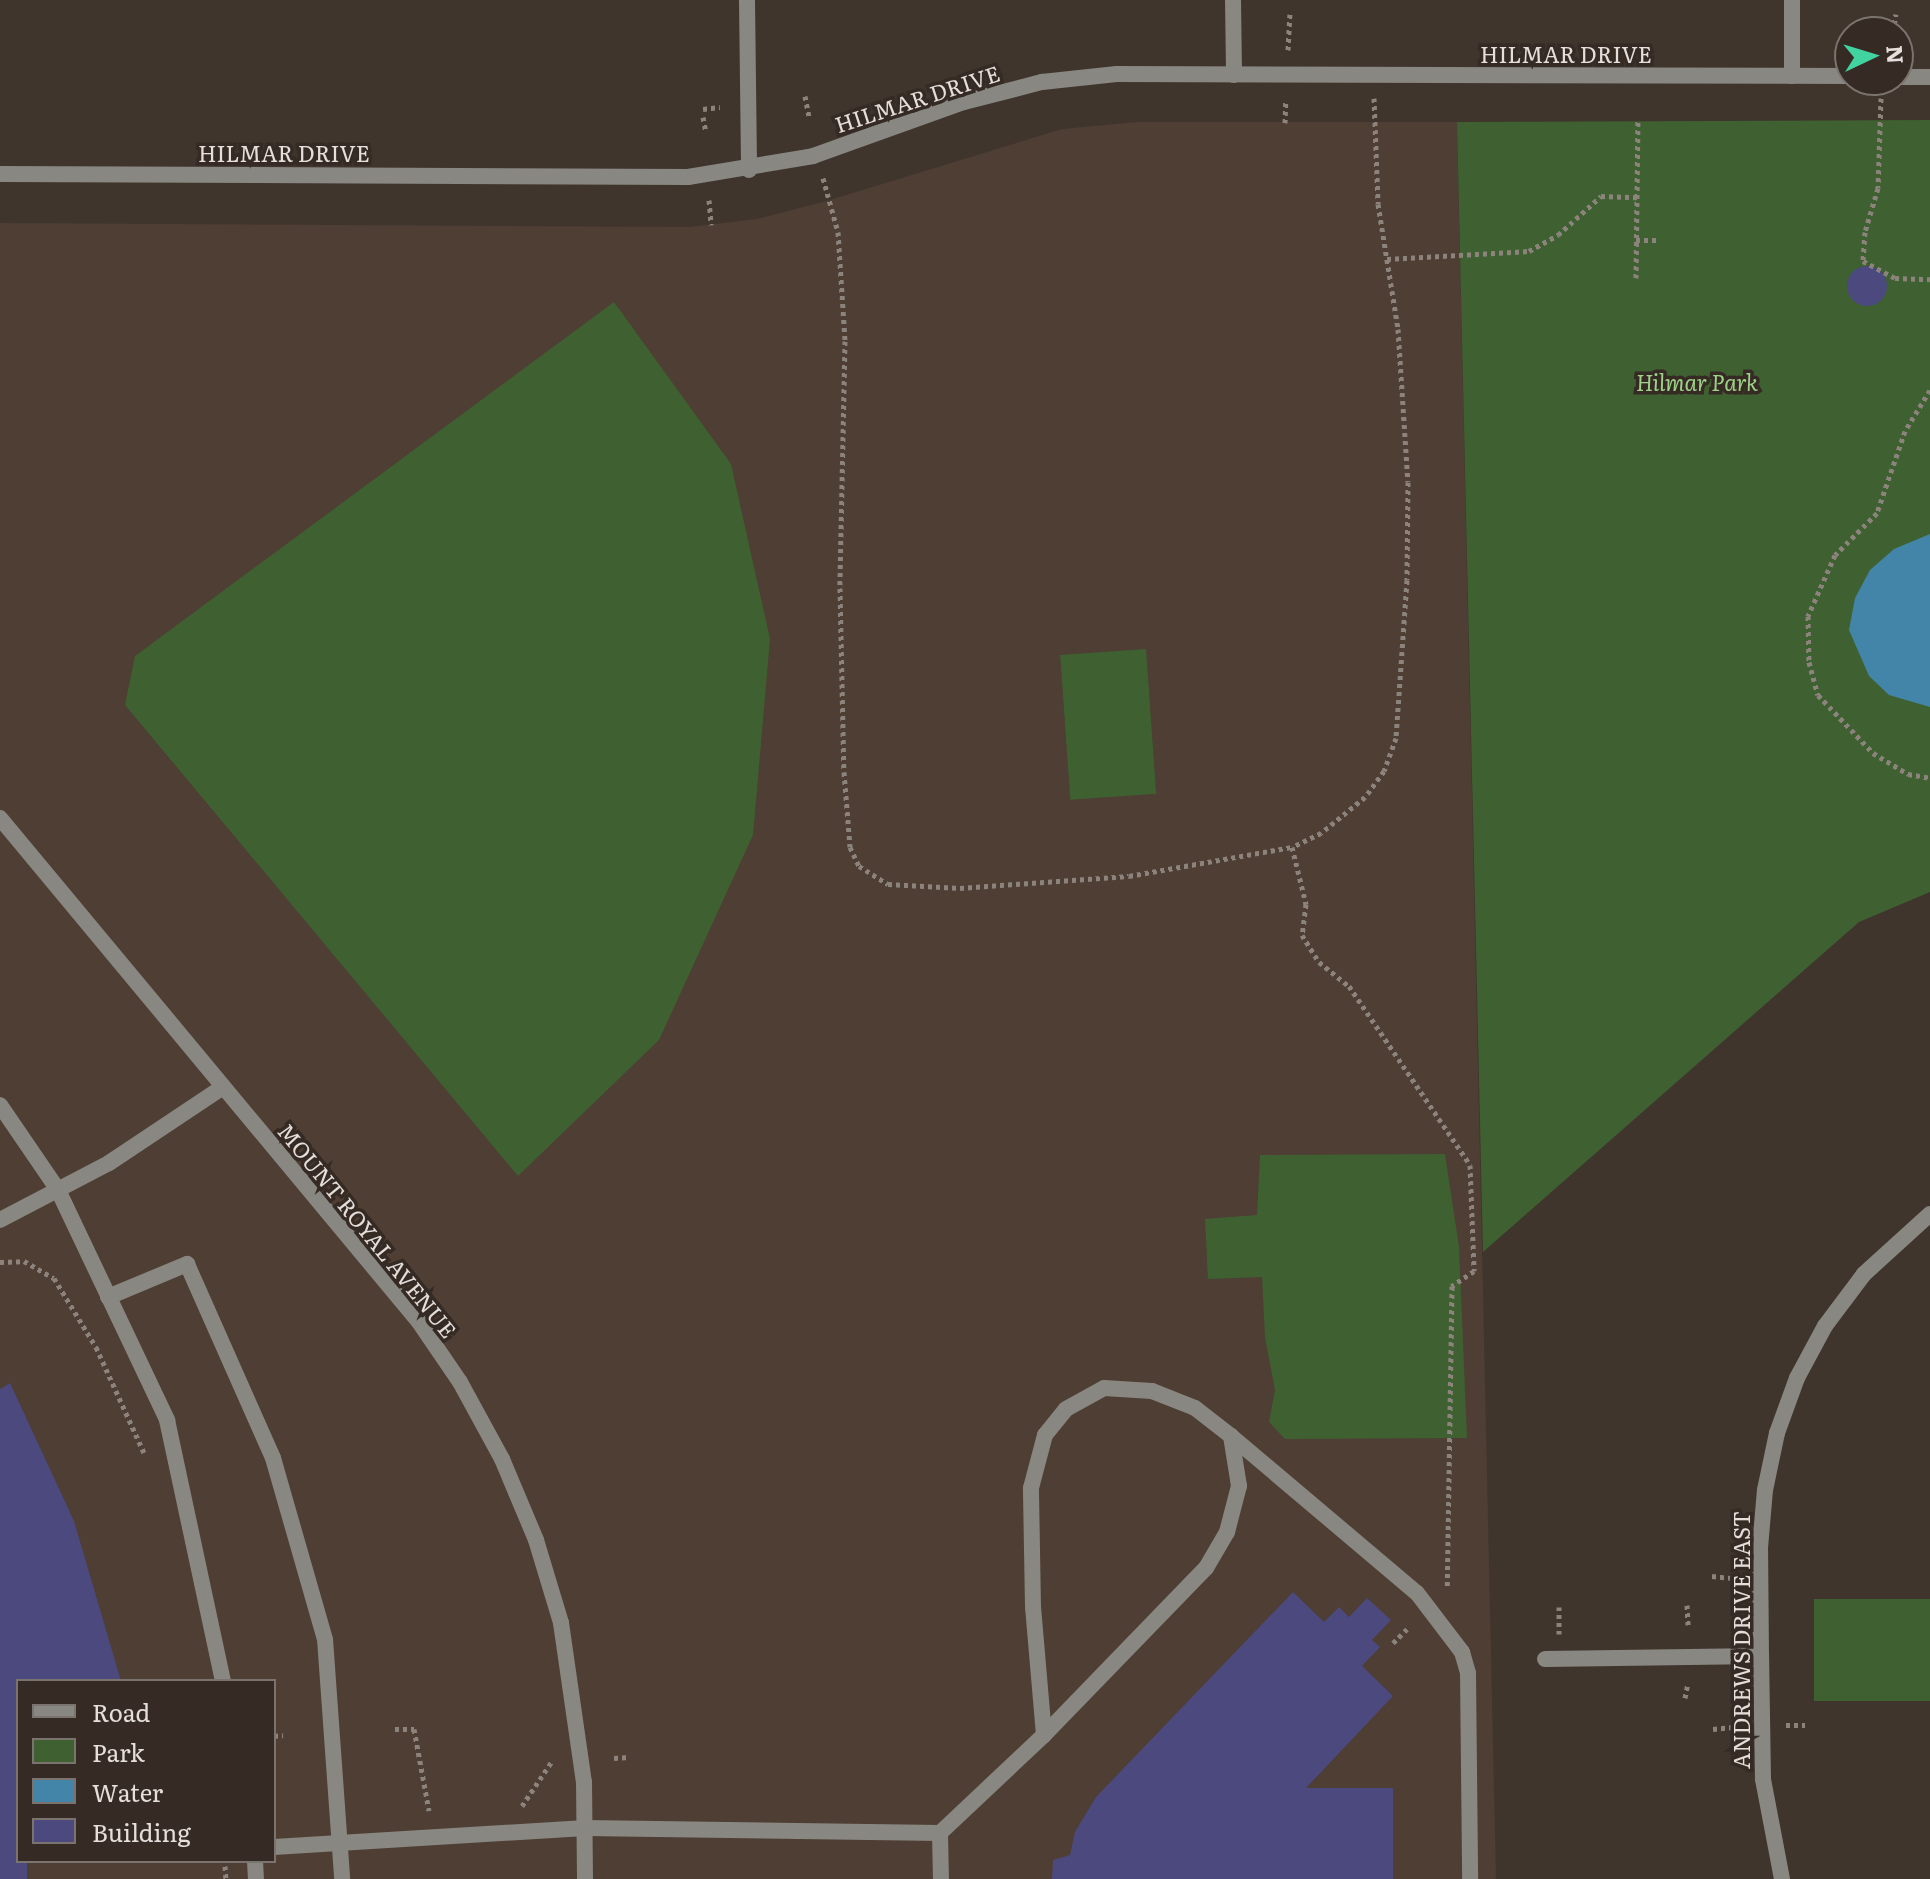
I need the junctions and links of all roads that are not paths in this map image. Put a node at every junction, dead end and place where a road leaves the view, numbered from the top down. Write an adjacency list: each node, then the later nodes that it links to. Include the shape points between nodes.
1 (747, 0): 7 (street)
2 (1233, 0): 4 (street)
3 (1792, 0): 5 (street)
4 (1234, 75): 5 (street, HILMAR DRIVE); 7 (street, HILMAR DRIVE, via 1117,74 1042,82 964,102 813,156)
5 (1792, 76): 6 (street, HILMAR DRIVE)
6 (1834, 76)
7 (749, 170): 8 (street, HILMAR DRIVE, via 688,177)
8 (0, 174)
9 (0, 818): 10 (street, MOUNT ROYAL AVENUE)
10 (223, 1087): 12 (street, via 109,1163); 21 (street, MOUNT ROYAL AVENUE, via 419,1322 502,1459 536,1540 561,1623 575,1695)
11 (0, 1105): 12 (street)
12 (58, 1190): 14 (street); 15 (street)
13 (1930, 1214): 17 (street, ANDREWS DRIVE EAST, via 1864,1274 1825,1326 1797,1378 1765,1490)
14 (0, 1220)
15 (108, 1297): 19 (street, via 167,1420); 23 (street, via 187,1264 273,1458 325,1639)
16 (1231, 1436): 20 (street, via 1239,1486 1227,1532 1206,1568); 20 (street, via 1195,1408 1152,1391 1104,1388 1066,1409 1045,1435 1031,1488 1033,1607); 28 (street, via 1428,1607 1462,1652 1468,1673)
17 (1761, 1656): 18 (street); 29 (street, ANDREWS DRIVE EAST, via 1763,1779)
18 (1545, 1659)
19 (223, 1679)
20 (1044, 1735): 22 (street)
21 (585, 1828): 22 (street); 23 (street); 26 (street, MOUNT ROYAL AVENUE)
22 (940, 1833): 27 (street)
23 (340, 1842): 24 (street); 25 (street)
24 (276, 1847)
25 (342, 1879)
26 (585, 1879)
27 (941, 1879)
28 (1470, 1879)
29 (1782, 1879)

